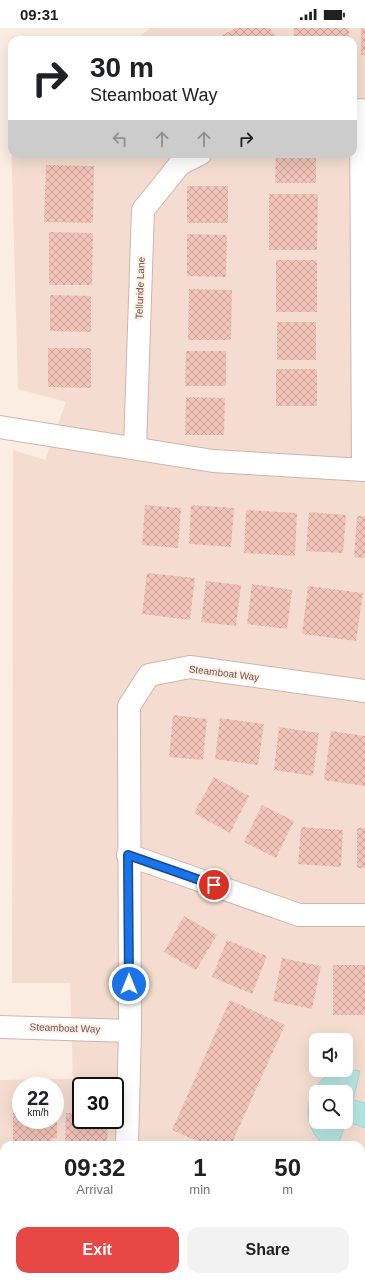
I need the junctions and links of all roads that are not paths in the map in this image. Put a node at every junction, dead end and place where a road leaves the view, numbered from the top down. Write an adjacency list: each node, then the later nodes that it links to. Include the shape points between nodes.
1 (360, 110): 5 (street)
2 (192, 158): 4 (street, Telluride Lane, via 180,164 143,210)
3 (0, 427): 4 (street)
4 (135, 447): 5 (street, via 213,461)
5 (364, 470)
6 (365, 691): 7 (street, Steamboat Way, via 190,667 150,675 129,706)
7 (128, 855): 8 (street, via 299,915); 10 (street, Steamboat Way)
8 (365, 916)
9 (2, 1027): 10 (street, Steamboat Way)
10 (130, 1031): 11 (street, Steamboat Way)
11 (127, 1141)

